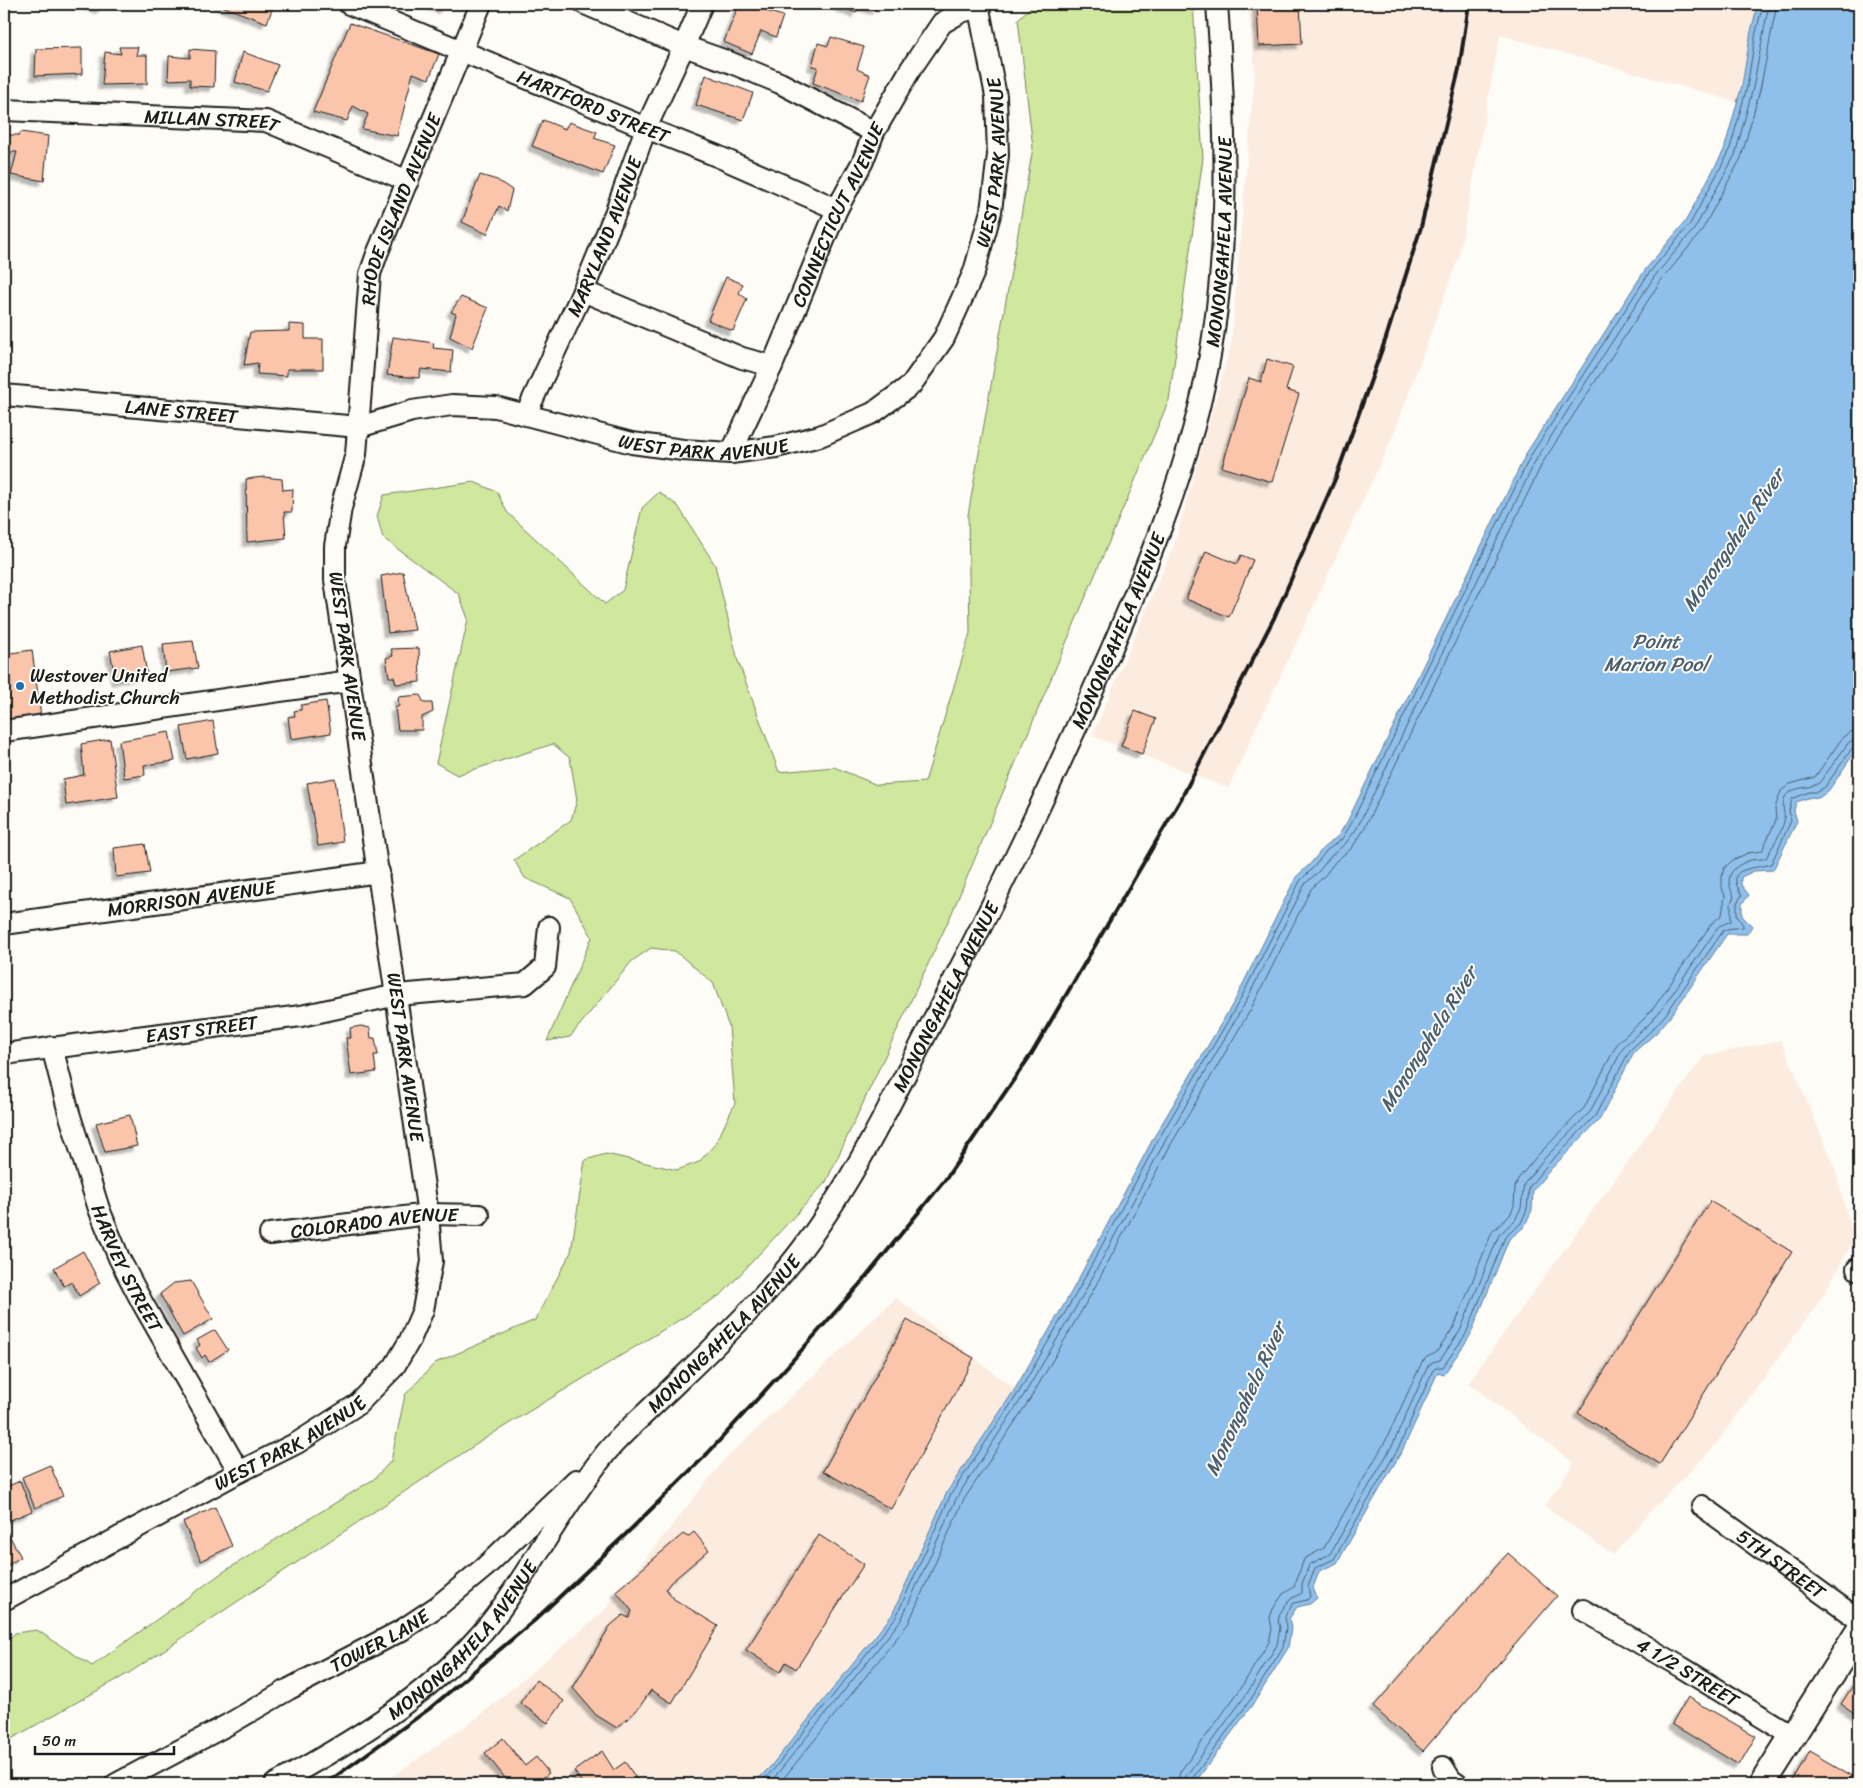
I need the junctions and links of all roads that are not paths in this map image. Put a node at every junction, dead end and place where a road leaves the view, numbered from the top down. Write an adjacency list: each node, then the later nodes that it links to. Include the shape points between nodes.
1 (349, 4): 8 (street, HARTFORD STREET)
2 (481, 4): 8 (street, RHODE ISLAND AVENUE)
3 (585, 4): 7 (street)
4 (702, 4): 7 (street, MARYLAND AVENUE)
5 (1218, 4): 31 (street, MONONGAHELA AVENUE, via 1226,147 1223,241 1214,331 1197,419 1132,602 1068,749 984,922 848,1179 802,1250 750,1310)
6 (979, 6): 11 (street, CONNECTICUT AVENUE, via 942,23); 19 (street, WEST PARK AVENUE, via 996,96 998,155 992,211 974,272 944,338 911,385 873,413 820,436 776,447)
7 (684, 46): 10 (street, MARYLAND AVENUE); 11 (street, via 780,83)
8 (461, 49): 10 (street, HARTFORD STREET); 12 (street, RHODE ISLAND AVENUE)
9 (4, 110): 12 (street, MILLAN STREET, via 266,121)
10 (646, 128): 13 (street, HARTFORD STREET); 14 (street, MARYLAND AVENUE)
11 (874, 132): 13 (street, CONNECTICUT AVENUE)
12 (408, 182): 18 (street, RHODE ISLAND AVENUE, via 370,274)
13 (837, 210): 15 (street, CONNECTICUT AVENUE)
14 (582, 291): 15 (street, via 742,358); 17 (street, MARYLAND AVENUE)
15 (772, 366): 19 (street, CONNECTICUT AVENUE)
16 (4, 396): 18 (street, LANE STREET)
17 (526, 414): 18 (street, WEST PARK AVENUE, via 496,407 452,405 412,411); 19 (street, WEST PARK AVENUE, via 632,443)
18 (359, 427): 20 (street, WEST PARK AVENUE, via 335,546 335,580)
19 (731, 452)
20 (350, 681): 21 (street); 22 (street, WEST PARK AVENUE)
21 (4, 730)
22 (379, 872): 23 (street, MORRISON AVENUE); 25 (street, WEST PARK AVENUE)
23 (4, 924)
24 (550, 927): 25 (street, via 545,967 525,984)
25 (397, 996): 26 (street, EAST STREET, via 302,1016); 28 (street, WEST PARK AVENUE)
26 (52, 1047): 27 (street, EAST STREET); 32 (street, HARVEY STREET, via 99,1209 119,1258)
27 (4, 1048)
28 (428, 1214): 29 (street, COLORADO AVENUE); 30 (street, COLORADO AVENUE); 32 (street, WEST PARK AVENUE, via 432,1261 424,1310 394,1367 358,1404 297,1443)
29 (479, 1215)
30 (270, 1234)
31 (608, 1450): 40 (street, TOWER LANE, via 486,1567 438,1606 402,1630 229,1724); 42 (street, MONONGAHELA AVENUE, via 482,1633 444,1673 373,1726)
32 (239, 1472): 34 (street, WEST PARK AVENUE)
33 (1702, 1506): 36 (street, 5TH STREET)
34 (4, 1600)
35 (1583, 1610): 38 (street, 4 1/2 STREET)
36 (1859, 1620)
37 (1859, 1631): 38 (main road)
38 (1793, 1736): 44 (main road)
39 (1443, 1767): 43 (street, via 1451,1780)
40 (147, 1777): 41 (street, TOWER LANE)
41 (116, 1784)
42 (275, 1784)
43 (1458, 1784)
44 (1762, 1784)

